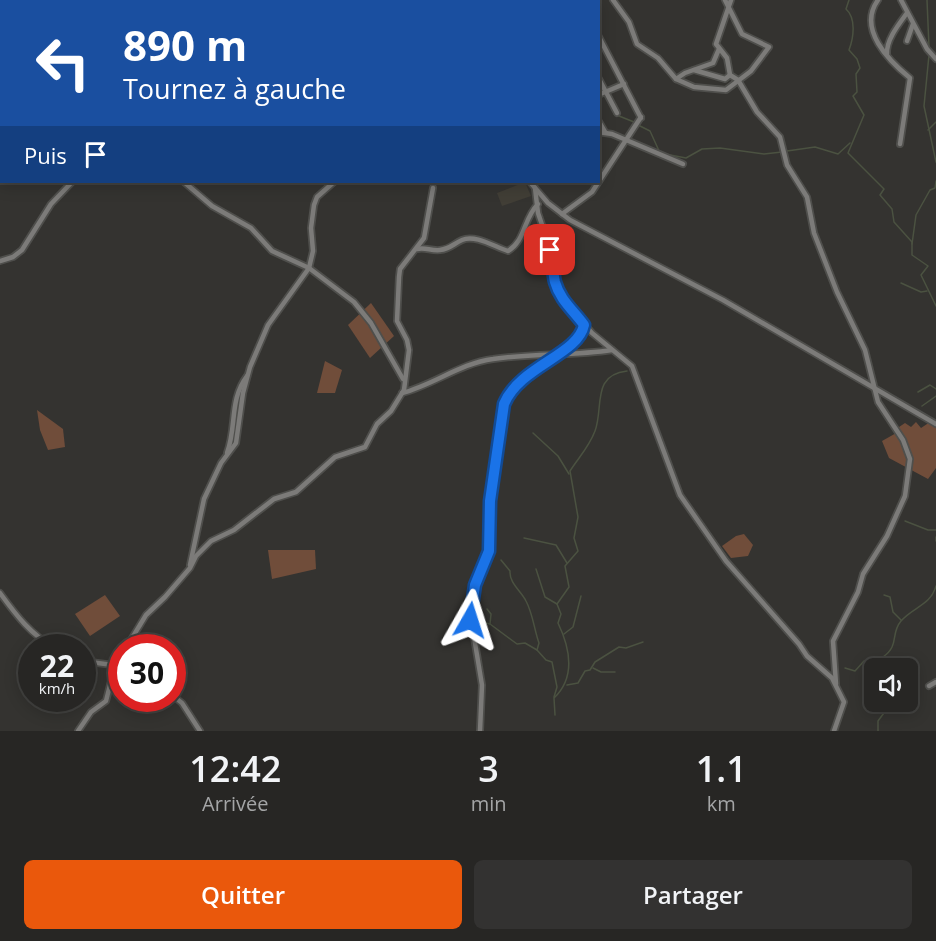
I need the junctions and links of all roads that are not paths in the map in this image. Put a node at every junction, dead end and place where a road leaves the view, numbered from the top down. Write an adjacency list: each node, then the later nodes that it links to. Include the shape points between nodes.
1 (613, 0): 14 (street, via 637,44 658,58)
2 (878, 0): 10 (street, via 872,11 872,27)
3 (901, 0): 5 (street)
4 (728, 2): 9 (street, via 724,25 716,39); 16 (street, via 742,34 769,47)
5 (907, 13): 6 (street); 10 (street, via 887,48)
6 (913, 24): 8 (street); 11 (street)
7 (600, 39): 17 (street)
8 (907, 42)
9 (719, 49): 12 (street, via 713,63); 13 (street, via 727,58)
10 (888, 59): 23 (street, via 910,78)
11 (936, 59)
12 (694, 70): 13 (street, via 725,79); 14 (street)
13 (730, 75): 16 (street)
14 (676, 79): 16 (street, via 694,87 726,90)
15 (600, 81): 18 (street)
16 (739, 82): 44 (street, via 757,112 780,137 787,165 807,197 814,233 865,350)
17 (624, 84): 18 (street); 22 (street, via 641,118)
18 (606, 92): 19 (street); 20 (street)
19 (600, 94)
20 (617, 113)
21 (602, 132): 22 (street)
22 (626, 140): 24 (street); 25 (street)
23 (900, 144)
24 (683, 164)
25 (600, 180)
26 (71, 183): 37 (street, via 51,204 22,250)
27 (185, 183): 38 (street, via 212,206 250,228 272,251)
28 (333, 183): 38 (street, via 314,205)
29 (531, 183): 32 (street)
30 (598, 183): 35 (street)
31 (433, 188): 36 (street, via 424,238)
32 (535, 188): 33 (street); 34 (street)
33 (544, 198): 34 (street); 35 (street)
34 (538, 205): 36 (street, via 526,221 521,240 508,251 482,241 465,240 446,249); 39 (street, via 553,257 555,284 565,304)
35 (562, 214): 44 (street)
36 (417, 249): 43 (street, via 400,269 396,296 397,321 409,351)
37 (0, 261)
38 (309, 268): 42 (street, via 268,325); 43 (street, via 354,302)
39 (584, 325): 40 (street); 41 (street, via 578,339)
40 (612, 350): 41 (street); 53 (street, via 632,366 672,478 689,507 734,571 807,656)
41 (558, 354): 45 (street, via 493,359); 59 (street, via 517,382 504,404 490,501 489,551 475,585 470,613 482,685)
42 (248, 373): 47 (street, via 236,442); 47 (street, via 236,393 233,432)
43 (403, 379): 45 (street)
44 (874, 387): 46 (street); 53 (street, via 878,402 909,456 908,486 887,536 863,574 858,592 832,641)
45 (402, 393): 48 (street, via 364,447 335,457 296,492 274,499 234,530 211,542 196,555)
46 (936, 423)
47 (226, 455): 48 (street, via 204,499)
48 (190, 568): 51 (street, via 146,615)
49 (0, 593): 50 (street, via 8,608)
50 (34, 634)
51 (134, 634)
52 (936, 682): 54 (street)
53 (837, 684): 60 (street, via 844,702)
54 (929, 686)
55 (108, 694): 57 (street)
56 (186, 709): 58 (street)
57 (78, 731)
58 (200, 731)
59 (480, 731)
60 (834, 731)

